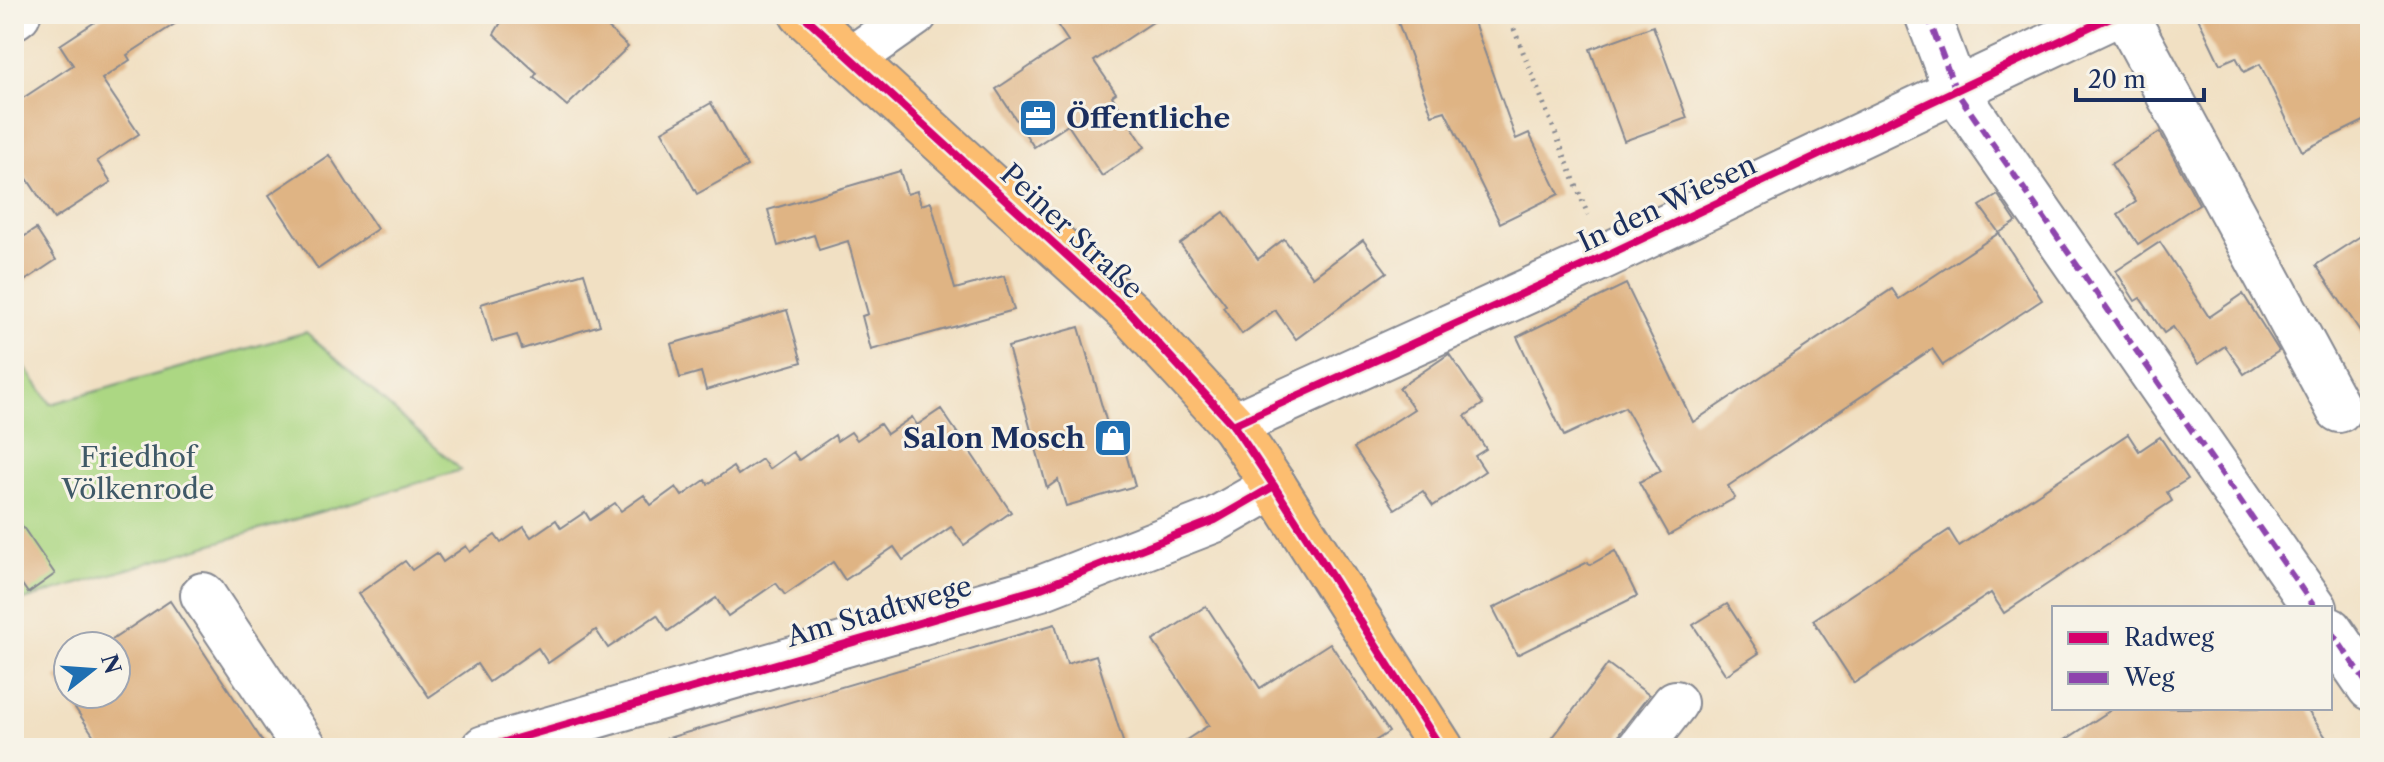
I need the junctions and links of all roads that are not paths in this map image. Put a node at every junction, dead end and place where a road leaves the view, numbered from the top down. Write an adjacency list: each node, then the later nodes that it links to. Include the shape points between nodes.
1 (802, 14): 6 (main road, Peiner Straße)
2 (915, 14): 6 (street)
3 (1927, 14): 7 (street)
4 (2117, 14): 7 (street, In den Wiesen)
5 (2125, 14): 8 (street)
6 (851, 59): 9 (main road, Peiner Straße, via 1130,313)
7 (1956, 91): 9 (street, In den Wiesen); 12 (street)
8 (2339, 410)
9 (1233, 425): 10 (main road, Peiner Straße)
10 (1274, 486): 17 (street, Am Stadtwege, via 1215,520 1041,588); 18 (main road, Peiner Straße)
11 (203, 595): 16 (street)
12 (2314, 606)
13 (2332, 633): 14 (street)
14 (2370, 688)
15 (1675, 703): 19 (street)
16 (305, 748)
17 (484, 748)
18 (1441, 748)
19 (1640, 748)

